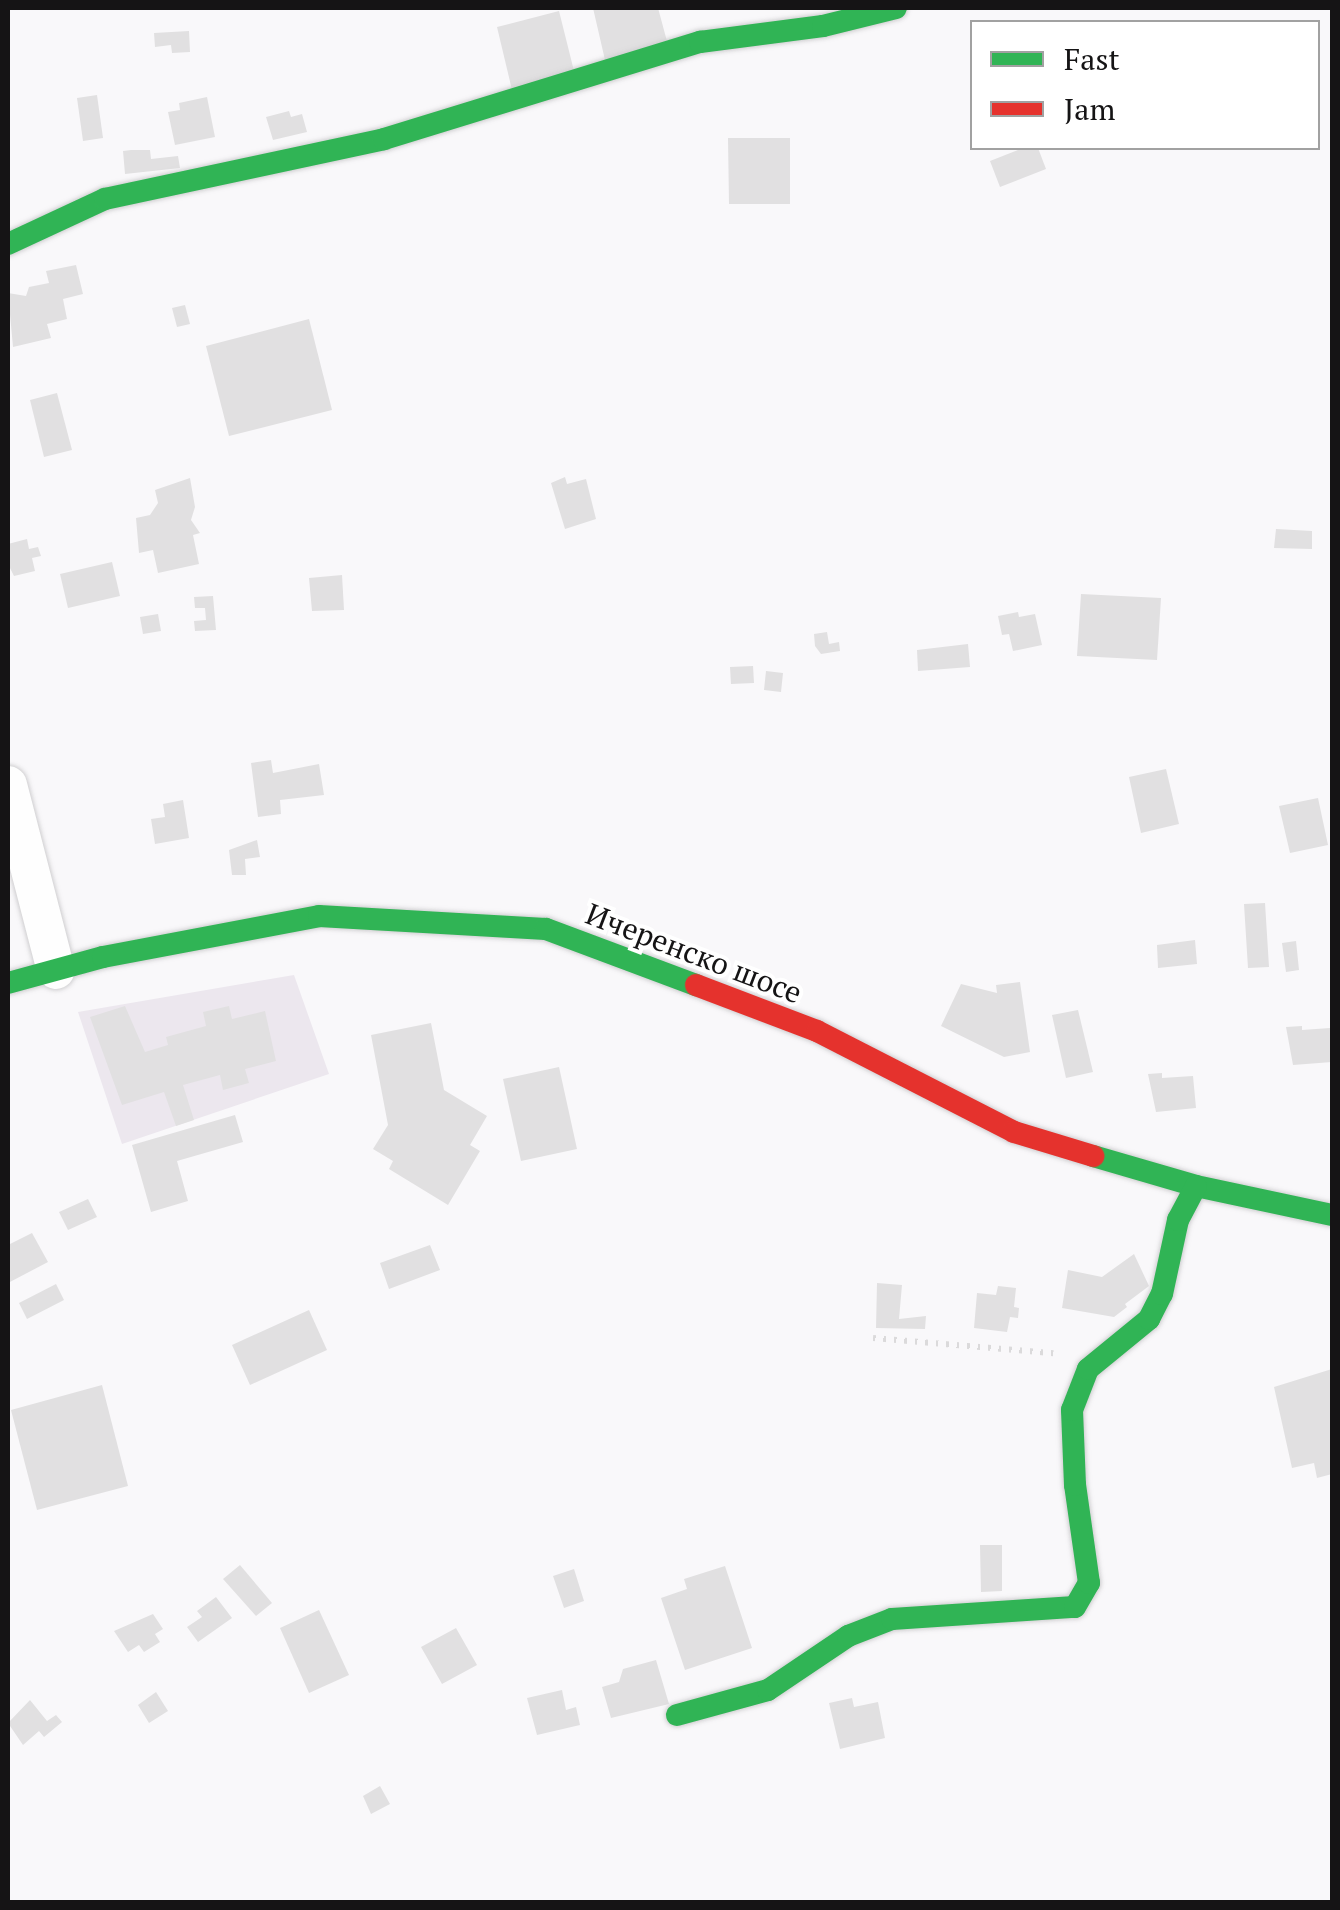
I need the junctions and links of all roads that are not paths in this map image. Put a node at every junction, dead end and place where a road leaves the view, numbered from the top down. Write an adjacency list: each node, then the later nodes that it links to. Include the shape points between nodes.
1 (888, 8): 2 (street, via 824,26 700,42 384,138 106,199)
2 (8, 244)
3 (8, 786): 4 (street)
4 (56, 970): 5 (street, Ичеренско шосе); 6 (street, Ичеренско шосе, via 320,916 546,929 817,1031 1014,1132)
5 (8, 983)
6 (1196, 1186): 7 (street, Ичеренско шосе); 8 (street, via 1178,1220 1162,1294 1149,1319 1088,1370 1072,1410 1089,1583 1075,1607 892,1619 848,1636 768,1690)
7 (1332, 1216)
8 (678, 1714)

